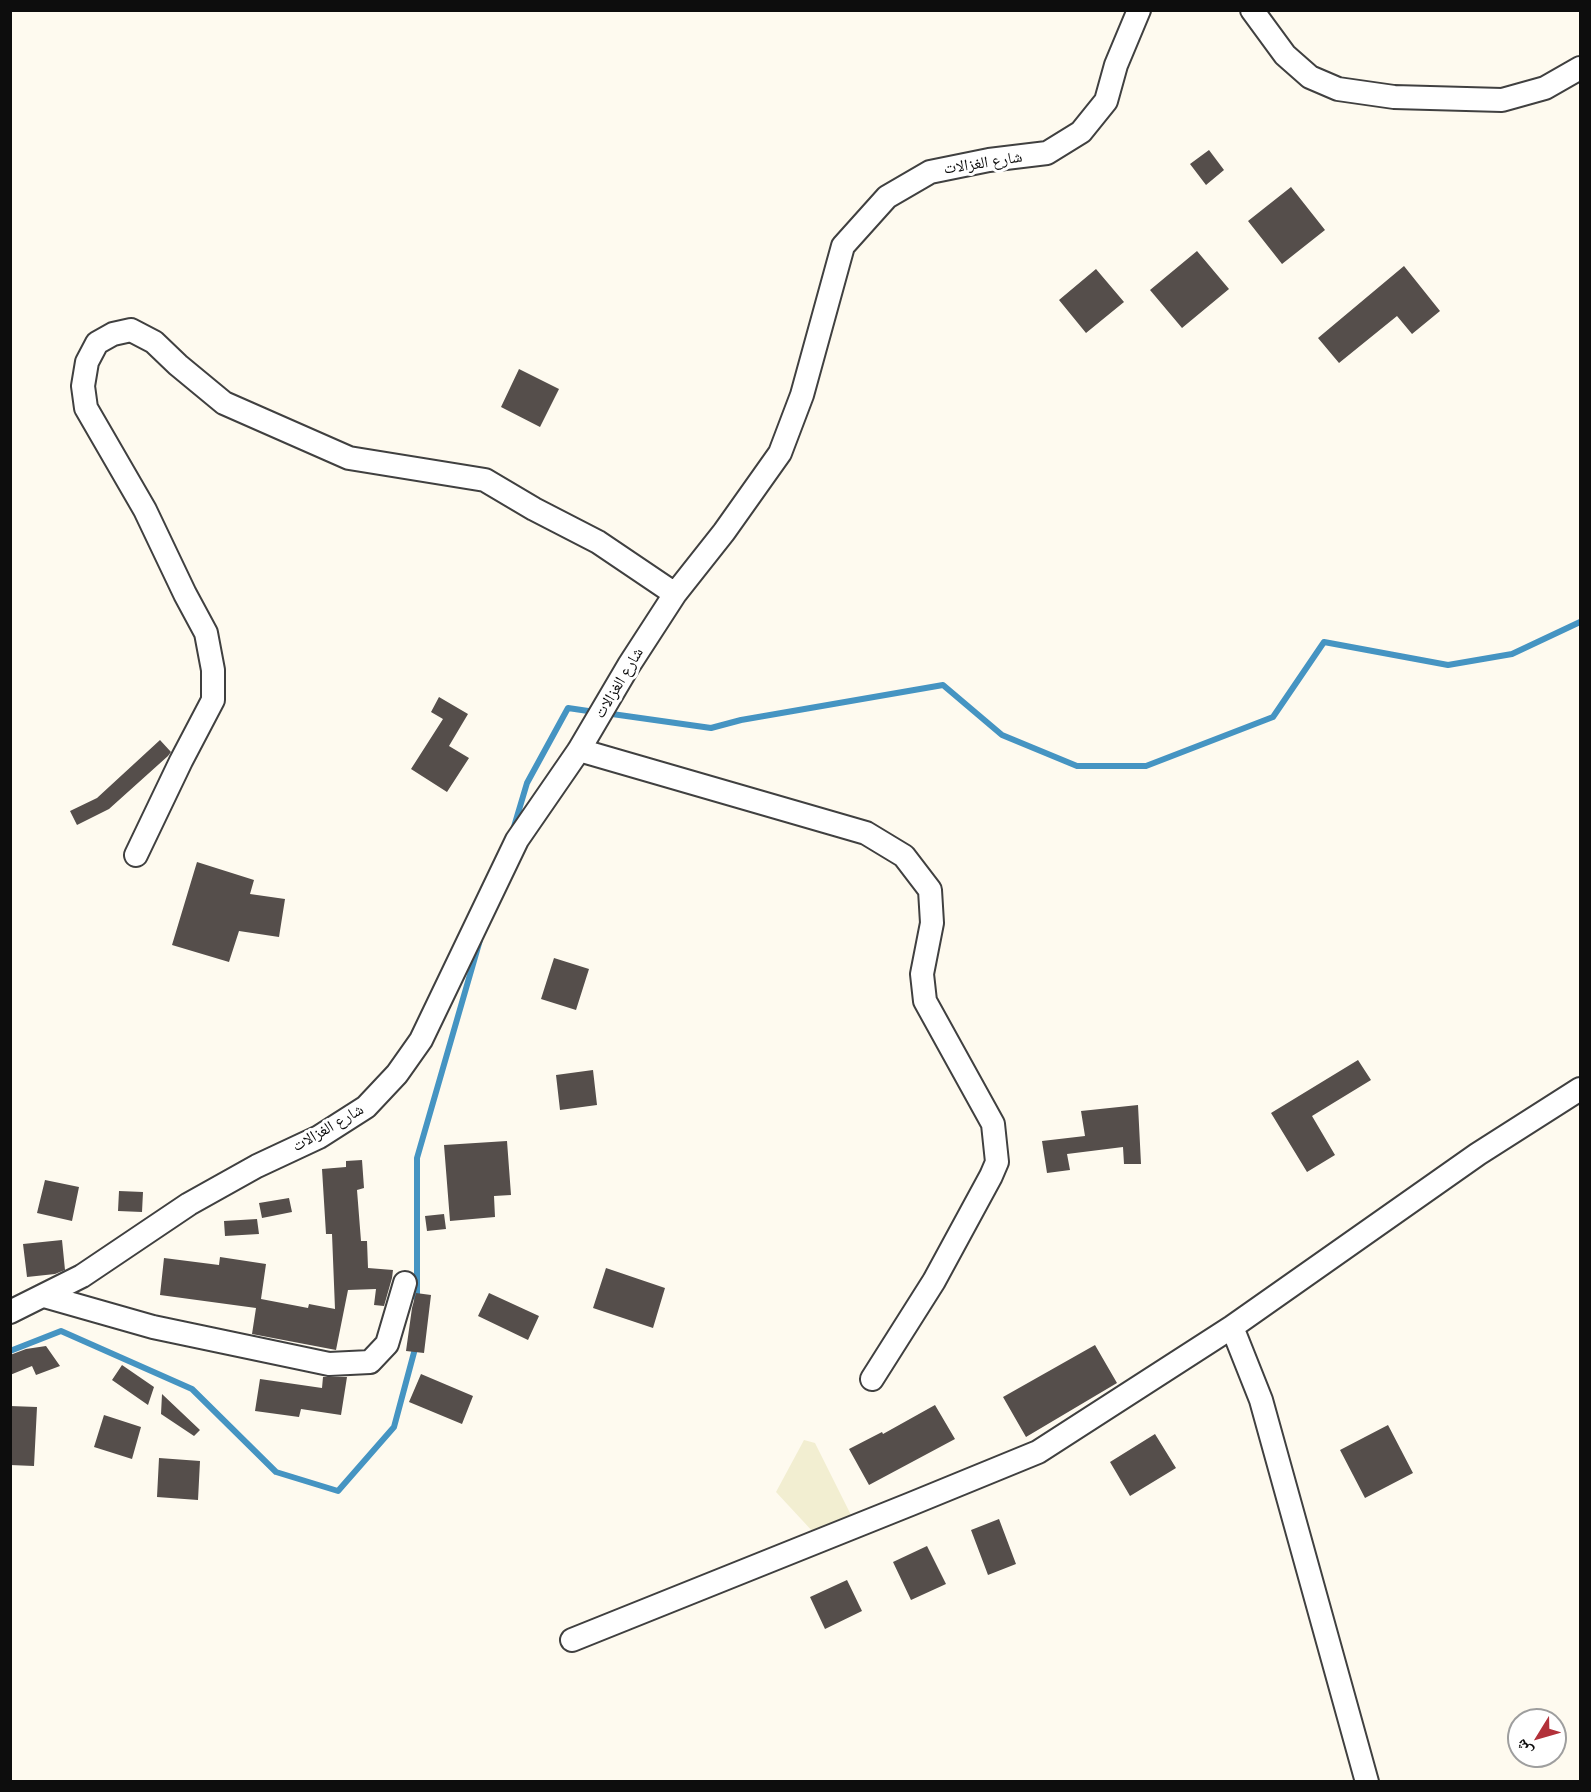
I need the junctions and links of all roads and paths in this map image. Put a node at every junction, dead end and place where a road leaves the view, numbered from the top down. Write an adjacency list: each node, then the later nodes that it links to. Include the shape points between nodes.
1 (1139, 10): 4 (street, شارع الغزالات, via 1106,101 1081,132 1047,153 930,172 887,198 843,246 802,395 780,453)
2 (1252, 10): 3 (street, via 1285,55 1310,77 1338,89 1394,97 1502,100 1545,88)
3 (1581, 68)
4 (675, 594): 5 (street, شارع الغزالات); 6 (street, via 598,542 485,480 349,458 224,403 154,342 131,330 113,334 97,344 87,362 82,386 86,408 145,510 206,633 213,670 213,700)
5 (579, 750): 9 (street, شارع الغزالات, via 517,840 421,1040 397,1074 366,1107 319,1137 189,1204 82,1276); 12 (street, via 866,832 904,856 930,890 932,923 922,974 925,1001 993,1124 997,1162 934,1281)
6 (136, 855)
7 (1581, 1089): 11 (street, via 1478,1154)
8 (405, 1283): 9 (street, via 387,1344 370,1362 329,1364 153,1327)
9 (44, 1296): 10 (street, شارع الغزالات)
10 (10, 1312)
11 (1232, 1327): 13 (street, via 1038,1452); 14 (street, via 1261,1400)
12 (872, 1379)
13 (572, 1640)
14 (1367, 1782)

